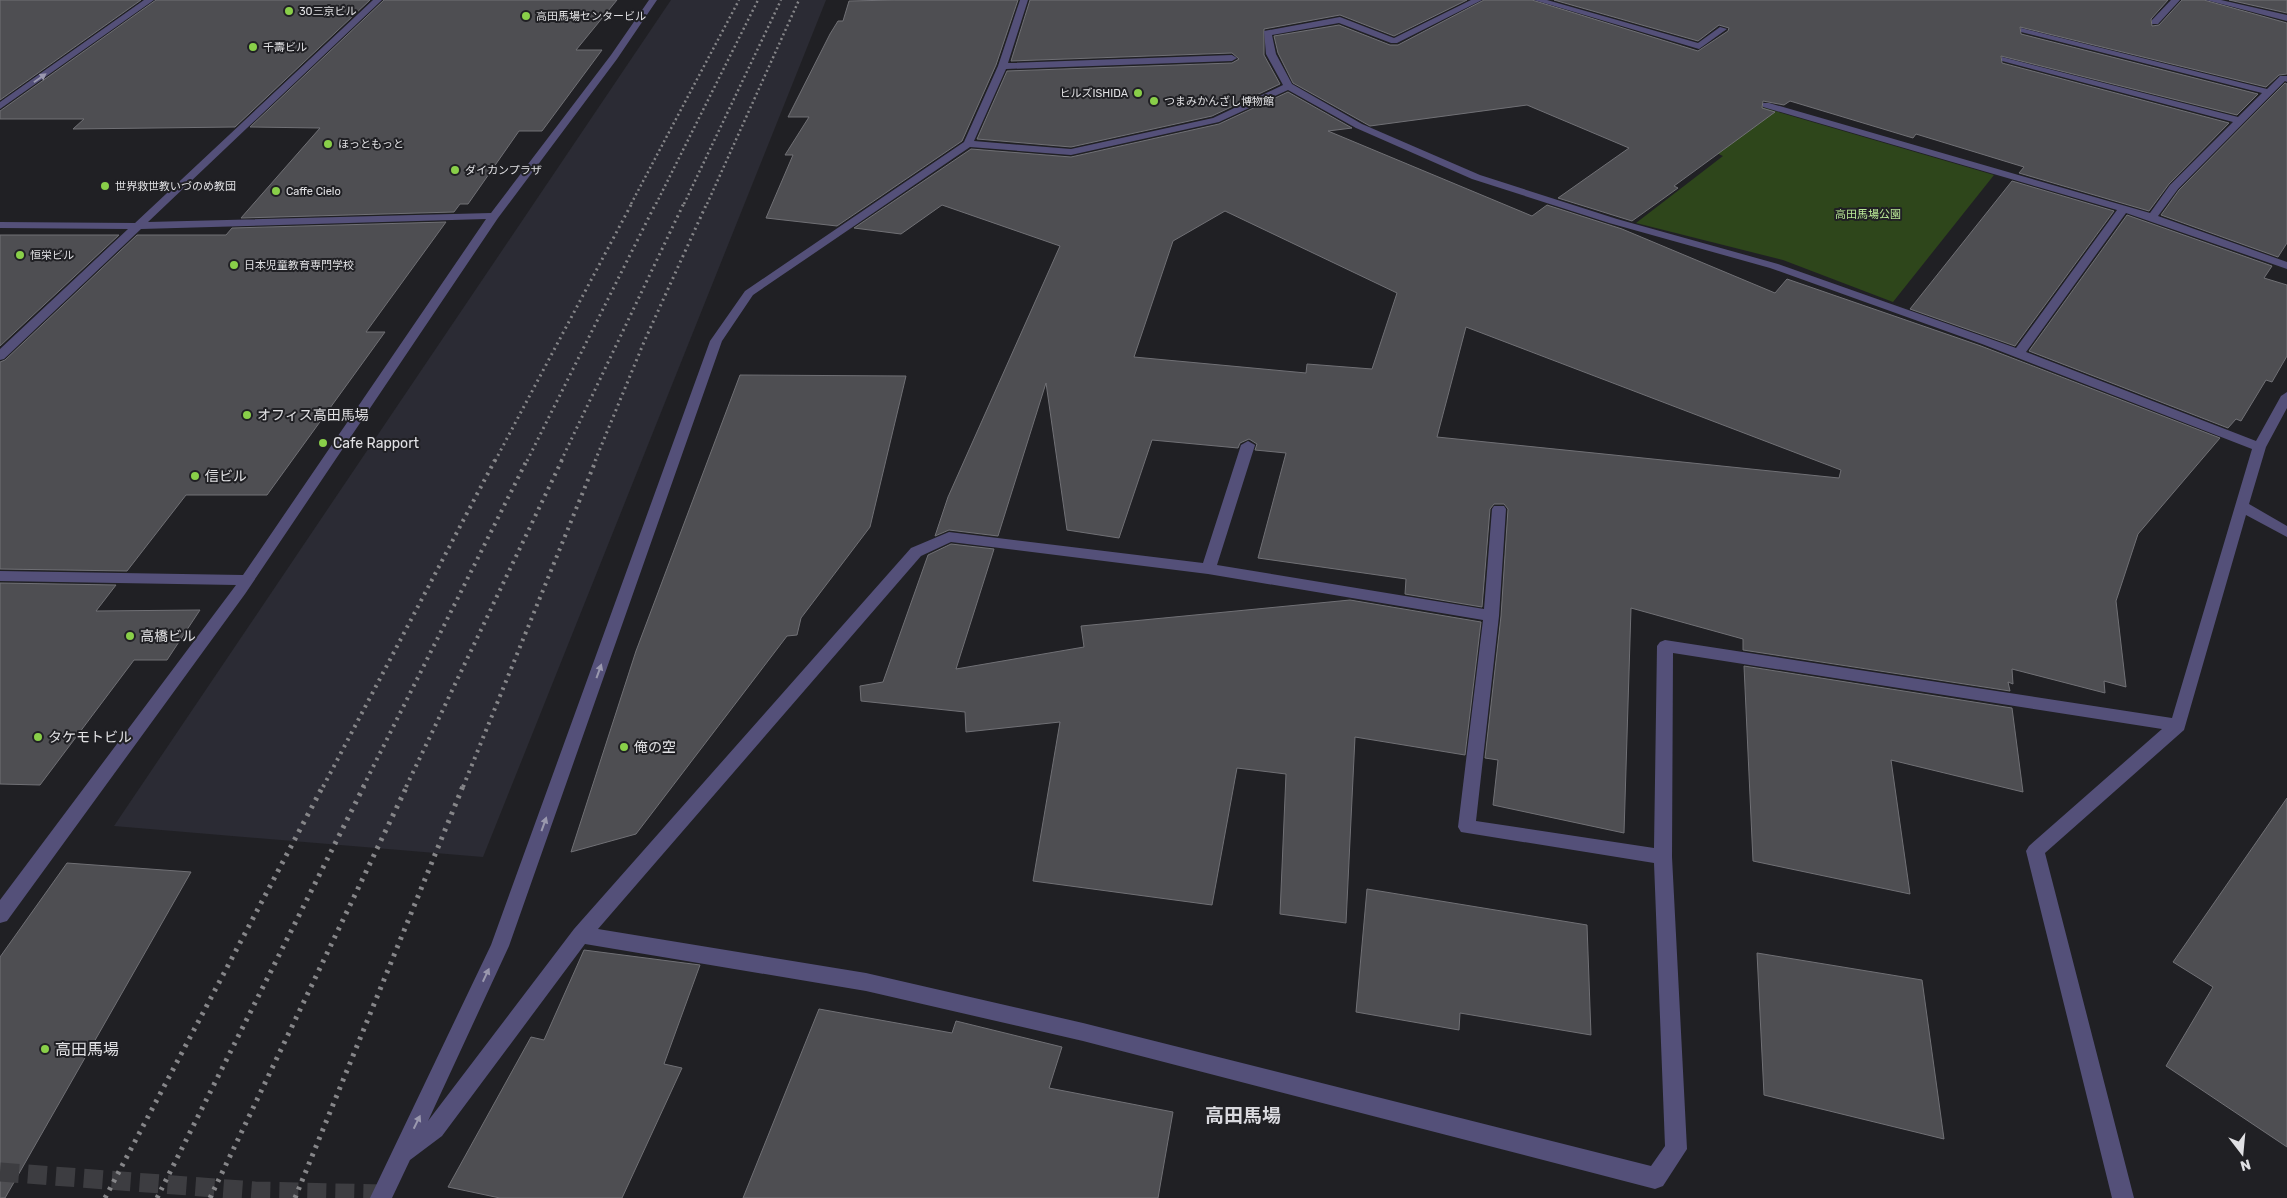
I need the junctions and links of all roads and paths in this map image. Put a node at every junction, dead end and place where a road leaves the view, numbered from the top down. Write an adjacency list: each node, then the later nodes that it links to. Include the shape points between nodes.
1 (150, 0): 22 (street, one-way to 1)
2 (378, 0): 29 (street)
3 (653, 0): 26 (street)
4 (1024, 0): 17 (street)
5 (1478, 0): 19 (street, via 1394,41 1340,20 1267,33 1271,54)
6 (1538, 0): 13 (street, via 1699,46)
7 (2176, 0): 12 (street)
8 (2210, 0): 10 (street)
9 (2255, 0): 10 (street)
10 (2246, 9): 11 (street)
11 (2287, 18)
12 (2155, 22)
13 (1723, 29)
14 (2024, 30): 20 (street)
15 (1232, 58): 17 (street)
16 (2004, 59): 23 (street)
17 (1003, 66): 24 (street)
18 (2287, 79): 20 (street, via 2283,78)
19 (1288, 86): 24 (street, via 1216,120 1071,152); 31 (street, via 1359,126 1476,177 1613,221 1774,266)
20 (2269, 92): 23 (street)
21 (1766, 105): 25 (street)
22 (0, 106)
23 (2240, 121): 27 (street, via 2174,187)
24 (968, 144): 47 (street, one-way to 24, via 500,946 716,342 749,293)
25 (2124, 208): 27 (street); 31 (street)
26 (494, 216): 29 (street); 41 (street)
27 (2152, 217): 30 (street)
28 (0, 225): 29 (street)
29 (137, 226): 32 (street)
30 (2287, 266)
31 (2018, 354): 35 (street)
32 (0, 356)
33 (2287, 396): 35 (street)
34 (1248, 445): 39 (street)
35 (2259, 447): 36 (street)
36 (2242, 506): 38 (street); 43 (street)
37 (1498, 509): 42 (street)
38 (2287, 532)
39 (1208, 568): 42 (street); 46 (street, via 949,538 916,552)
40 (0, 576): 41 (street)
41 (246, 580): 45 (street)
42 (1491, 616): 44 (street, via 1467,827)
43 (2178, 725): 44 (street, via 1665,646); 49 (street, via 2035,850)
44 (1663, 857): 46 (street, via 1676,1148 1655,1178 1083,1032 866,982)
45 (0, 915)
46 (581, 935): 47 (street, via 435,1129)
47 (401, 1154): 48 (street)
48 (381, 1198)
49 (2123, 1198)

